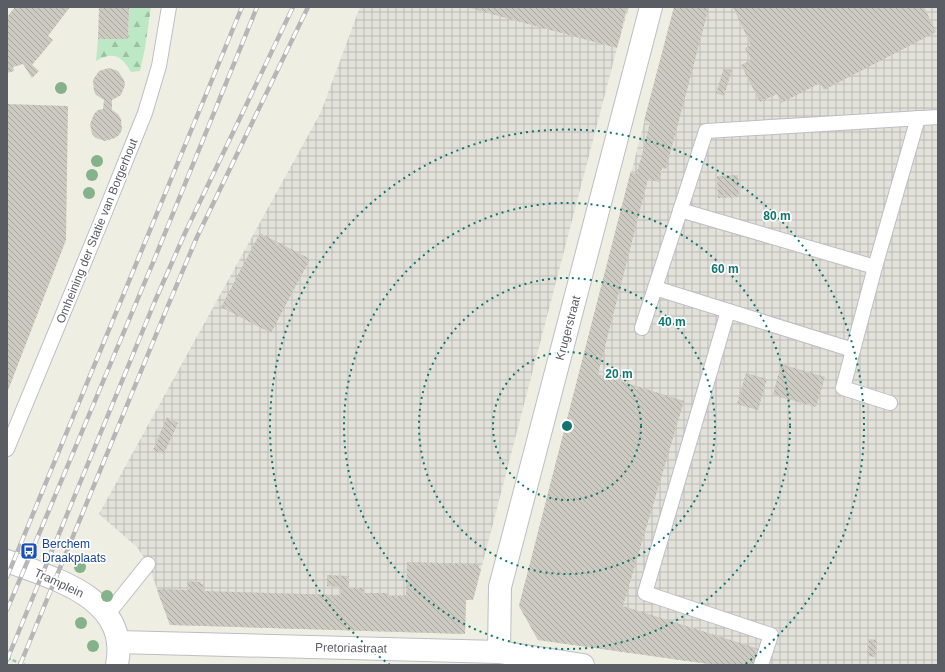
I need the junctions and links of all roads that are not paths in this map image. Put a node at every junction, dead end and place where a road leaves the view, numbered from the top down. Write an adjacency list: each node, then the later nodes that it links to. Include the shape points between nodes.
1 (169, 7): 12 (lane, Omheining der Statie van Borgerhout, via 159,66 145,113)
2 (651, 7): 17 (street, Krugerstraat, via 500,587)
3 (938, 117): 4 (lane)
4 (918, 118): 5 (lane, via 706,131); 6 (lane)
5 (680, 210): 6 (lane); 7 (lane)
6 (875, 267): 10 (lane)
7 (655, 288): 8 (lane); 9 (lane)
8 (728, 310): 10 (lane); 20 (lane, via 645,593 771,635)
9 (642, 328)
10 (853, 350): 11 (lane, via 843,388)
11 (890, 403)
12 (7, 449)
13 (15, 564): 15 (street, Tramplein, via 84,594)
14 (148, 564): 15 (lane)
15 (107, 615): 16 (street, Tramplein)
16 (118, 642): 17 (street, Pretoriastraat); 18 (street, Tramplein)
17 (499, 652): 19 (street, Pretoriastraat)
18 (117, 665)
19 (583, 665)
20 (761, 665)

